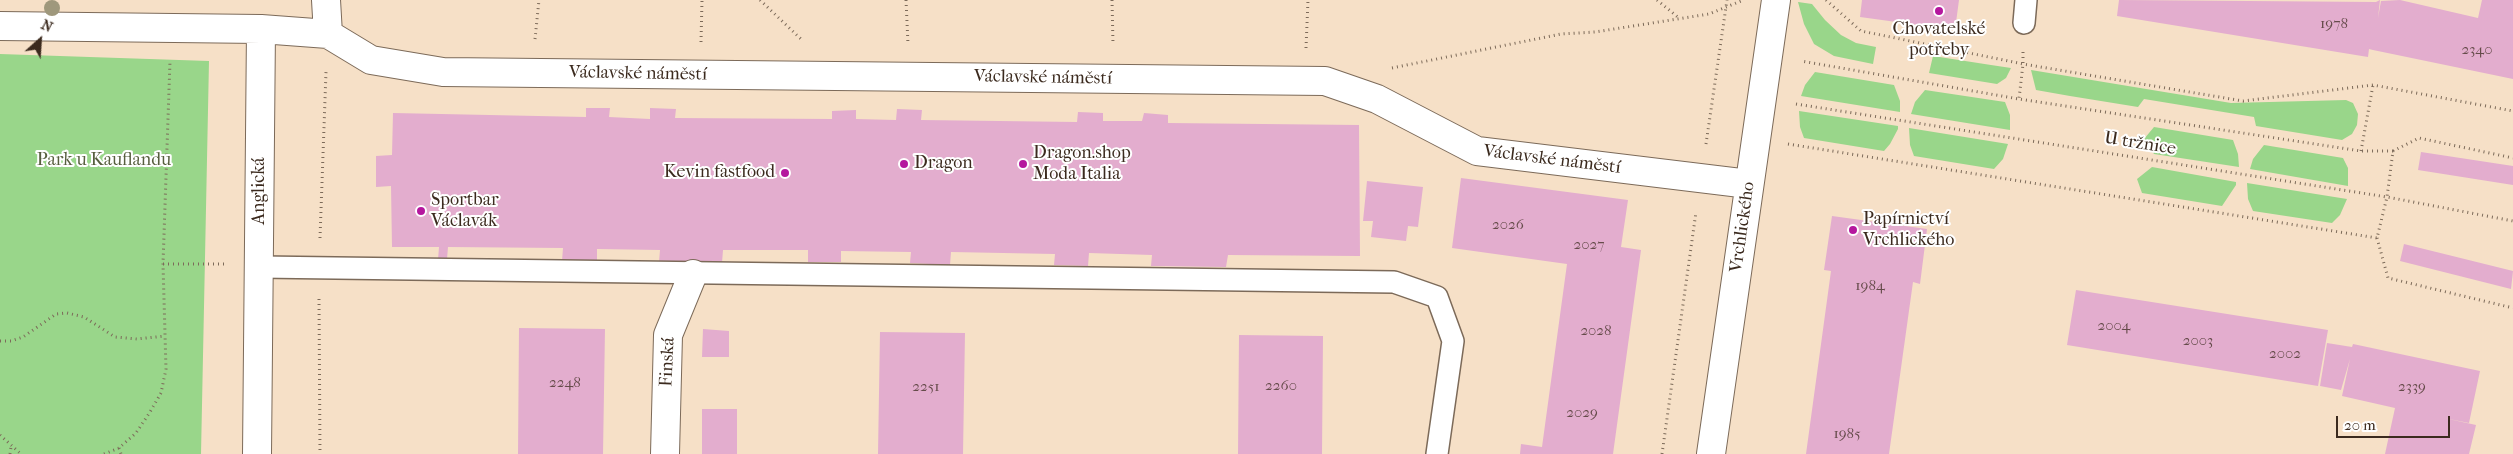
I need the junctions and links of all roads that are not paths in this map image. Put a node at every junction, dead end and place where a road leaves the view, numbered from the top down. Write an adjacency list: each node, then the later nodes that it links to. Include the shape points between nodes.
1 (326, 0): 7 (street)
2 (1776, 0): 8 (street, Vrchlického)
3 (2026, 0): 4 (lane)
4 (2024, 23)
5 (0, 26): 6 (street)
6 (261, 29): 7 (street); 9 (street, Anglická)
7 (328, 34): 8 (street, Václavské náměstí, via 371,60 444,72 1325,81 1377,99 1477,151)
8 (1749, 184): 14 (street, Vrchlického)
9 (260, 268): 10 (lane); 11 (street, Anglická)
10 (693, 274): 12 (street, Finská, via 668,335); 13 (lane, via 1394,282 1437,297 1453,341)
11 (257, 454)
12 (665, 454)
13 (1437, 454)
14 (1711, 454)

